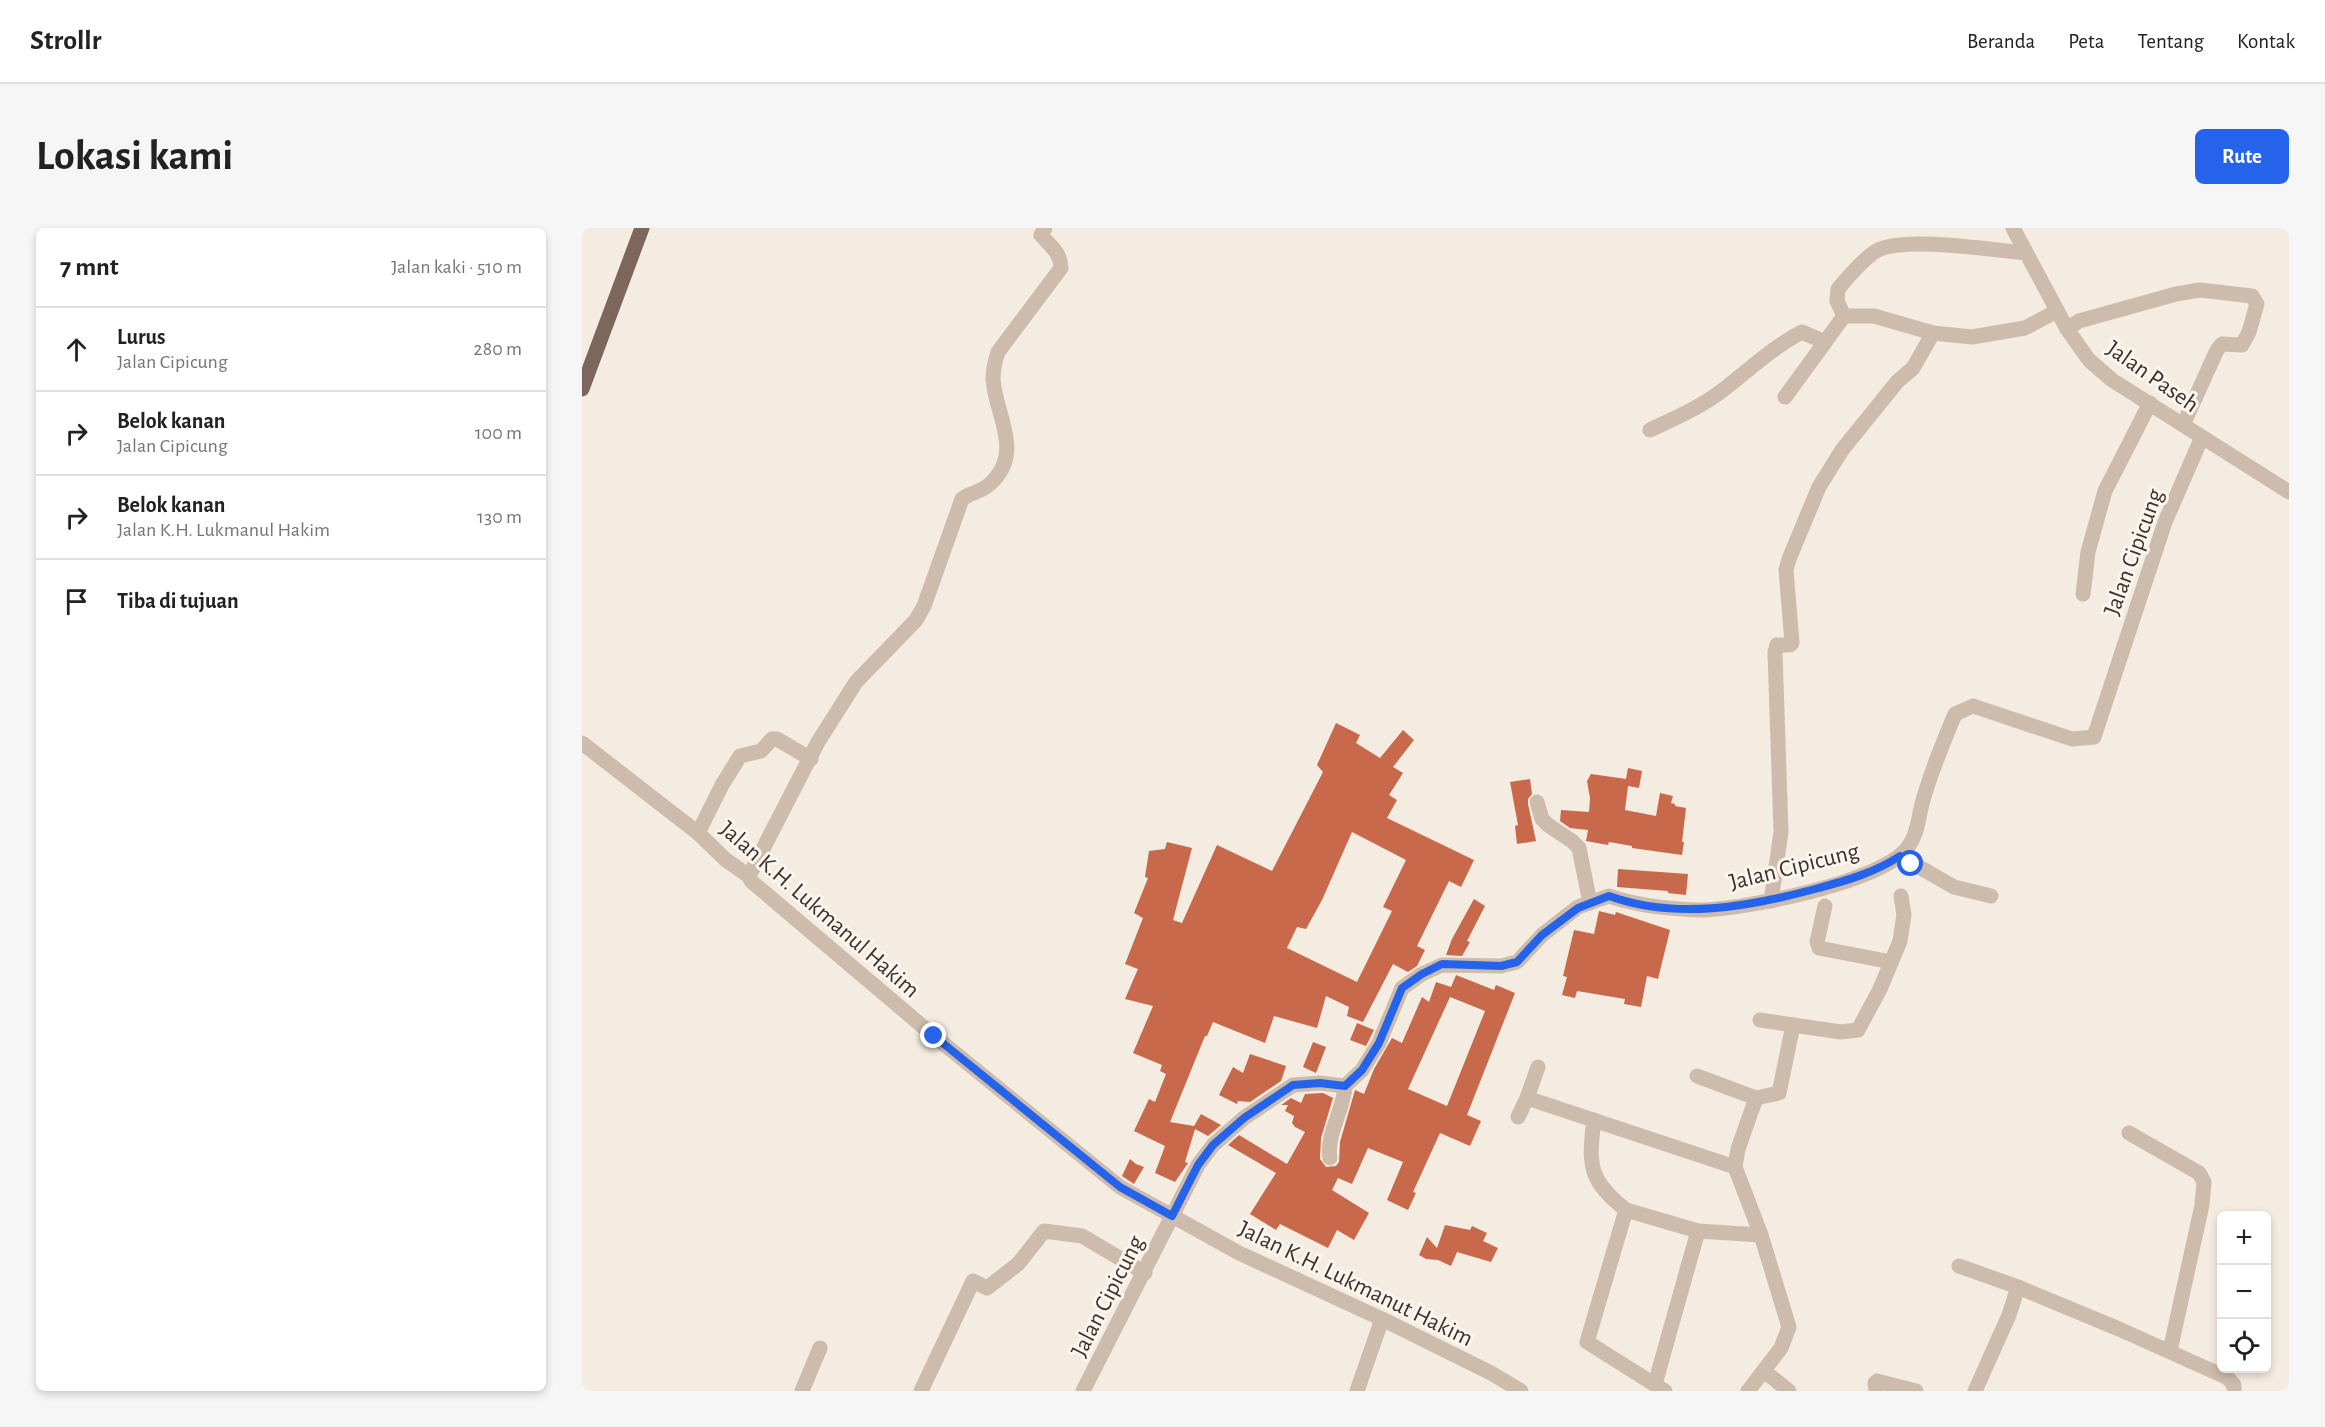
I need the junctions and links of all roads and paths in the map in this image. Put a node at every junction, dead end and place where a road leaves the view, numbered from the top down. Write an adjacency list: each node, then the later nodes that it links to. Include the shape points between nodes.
1 (642, 228): 10 (main road)
2 (1046, 228): 19 (street, via 1041,236 1057,251 1061,268 995,361 993,379 1008,441 999,475 982,490 962,499 916,620 856,682)
3 (2013, 228): 4 (street, Jalan Paseh)
4 (2026, 253): 5 (street, Jalan Paseh); 6 (street, via 1916,244 1878,251 1838,289 1837,301)
5 (2057, 310): 7 (street, Jalan Paseh); 8 (street, via 2025,328 1972,337)
6 (1844, 316): 8 (street, via 1874,316); 9 (street)
7 (2067, 329): 12 (street, Jalan Paseh, via 2089,360 2112,380); 13 (street, via 2079,321 2176,294 2200,290 2252,296 2257,304 2249,332 2242,345 2222,344 2217,350)
8 (1933, 333): 26 (street, via 1913,368 1842,450 1819,486 1789,559 1786,570 1792,643 1775,648 1781,832)
9 (1825, 342): 11 (street); 14 (street, via 1802,332 1787,339 1721,392)
10 (582, 388)
11 (1785, 397)
12 (2150, 403): 13 (street, Jalan Paseh); 17 (street, via 2105,491 2088,552)
13 (2183, 425): 15 (street, Jalan Paseh)
14 (1650, 430)
15 (2202, 437): 16 (street, Jalan Paseh); 22 (street, Jalan Cipicung, via 2165,522 2094,737 2072,739 1973,706 1955,714 1922,804 1917,831)
16 (2289, 492)
17 (2083, 594)
18 (582, 743): 21 (street, Jalan K.H. Lukmanul Hakim)
19 (811, 759): 21 (street, via 774,739 761,751 740,756); 23 (street)
20 (1537, 802): 27 (street, via 1542,819 1579,848)
21 (698, 833): 23 (street, Jalan K.H. Lukmanul Hakim)
22 (1894, 860): 25 (street, via 1954,887); 26 (street, Jalan Cipicung, via 1863,876)
23 (749, 876): 43 (street, Jalan K.H. Lukmanul Hakim, via 934,1036 1120,1187)
24 (1901, 896): 29 (street, via 1903,930)
25 (1990, 896)
26 (1771, 901): 27 (street, Jalan Cipicung, via 1700,910 1634,905 1609,896)
27 (1590, 903): 34 (street, Jalan Cipicung, via 1542,935 1517,962 1501,966 1442,964 1402,988 1379,1043 1362,1070)
28 (1825, 906): 29 (street, via 1819,948)
29 (1891, 962): 31 (street, via 1858,1030 1842,1032)
30 (1760, 1020): 31 (street)
31 (1793, 1025): 36 (street, via 1779,1094)
32 (1538, 1067): 35 (street)
33 (1697, 1076): 36 (street)
34 (1345, 1086): 40 (street); 43 (street, Jalan Cipicung, via 1293,1085 1244,1118 1213,1145 1198,1165)
35 (1527, 1098): 37 (street); 38 (street)
36 (1756, 1098): 41 (street)
37 (1518, 1117)
38 (1593, 1120): 41 (street); 42 (street, via 1589,1154 1592,1170 1611,1198)
39 (2129, 1133): 51 (street, via 2199,1173 2204,1182)
40 (1330, 1158)
41 (1735, 1167): 45 (street)
42 (1626, 1210): 44 (street); 53 (street, via 1587,1342)
43 (1172, 1216): 47 (street, Jalan Cipicung); 49 (street, Jalan K.H. Lukmanut Hakim, via 1239,1253)
44 (1698, 1231): 45 (street); 53 (street)
45 (1761, 1235): 52 (street, via 1789,1327 1781,1348)
46 (1959, 1266): 48 (street)
47 (1145, 1273): 55 (street, via 1082,1236 1044,1231 1018,1263 987,1288 972,1281); 56 (street, Jalan Cipicung)
48 (2018, 1287): 51 (street); 63 (street)
49 (1382, 1319): 57 (street); 58 (street, Jalan K.H. Lukmanut Hakim)
50 (820, 1348): 54 (street)
51 (2170, 1351): 64 (street, via 2228,1378)
52 (1764, 1371): 59 (street); 60 (street)
53 (1660, 1387)
54 (802, 1391)
55 (921, 1391)
56 (1083, 1391)
57 (1357, 1391)
58 (1521, 1391)
59 (1748, 1391)
60 (1789, 1391)
61 (1876, 1391): 62 (street, via 1878,1381)
62 (1916, 1391)
63 (1975, 1391)
64 (2234, 1391)

